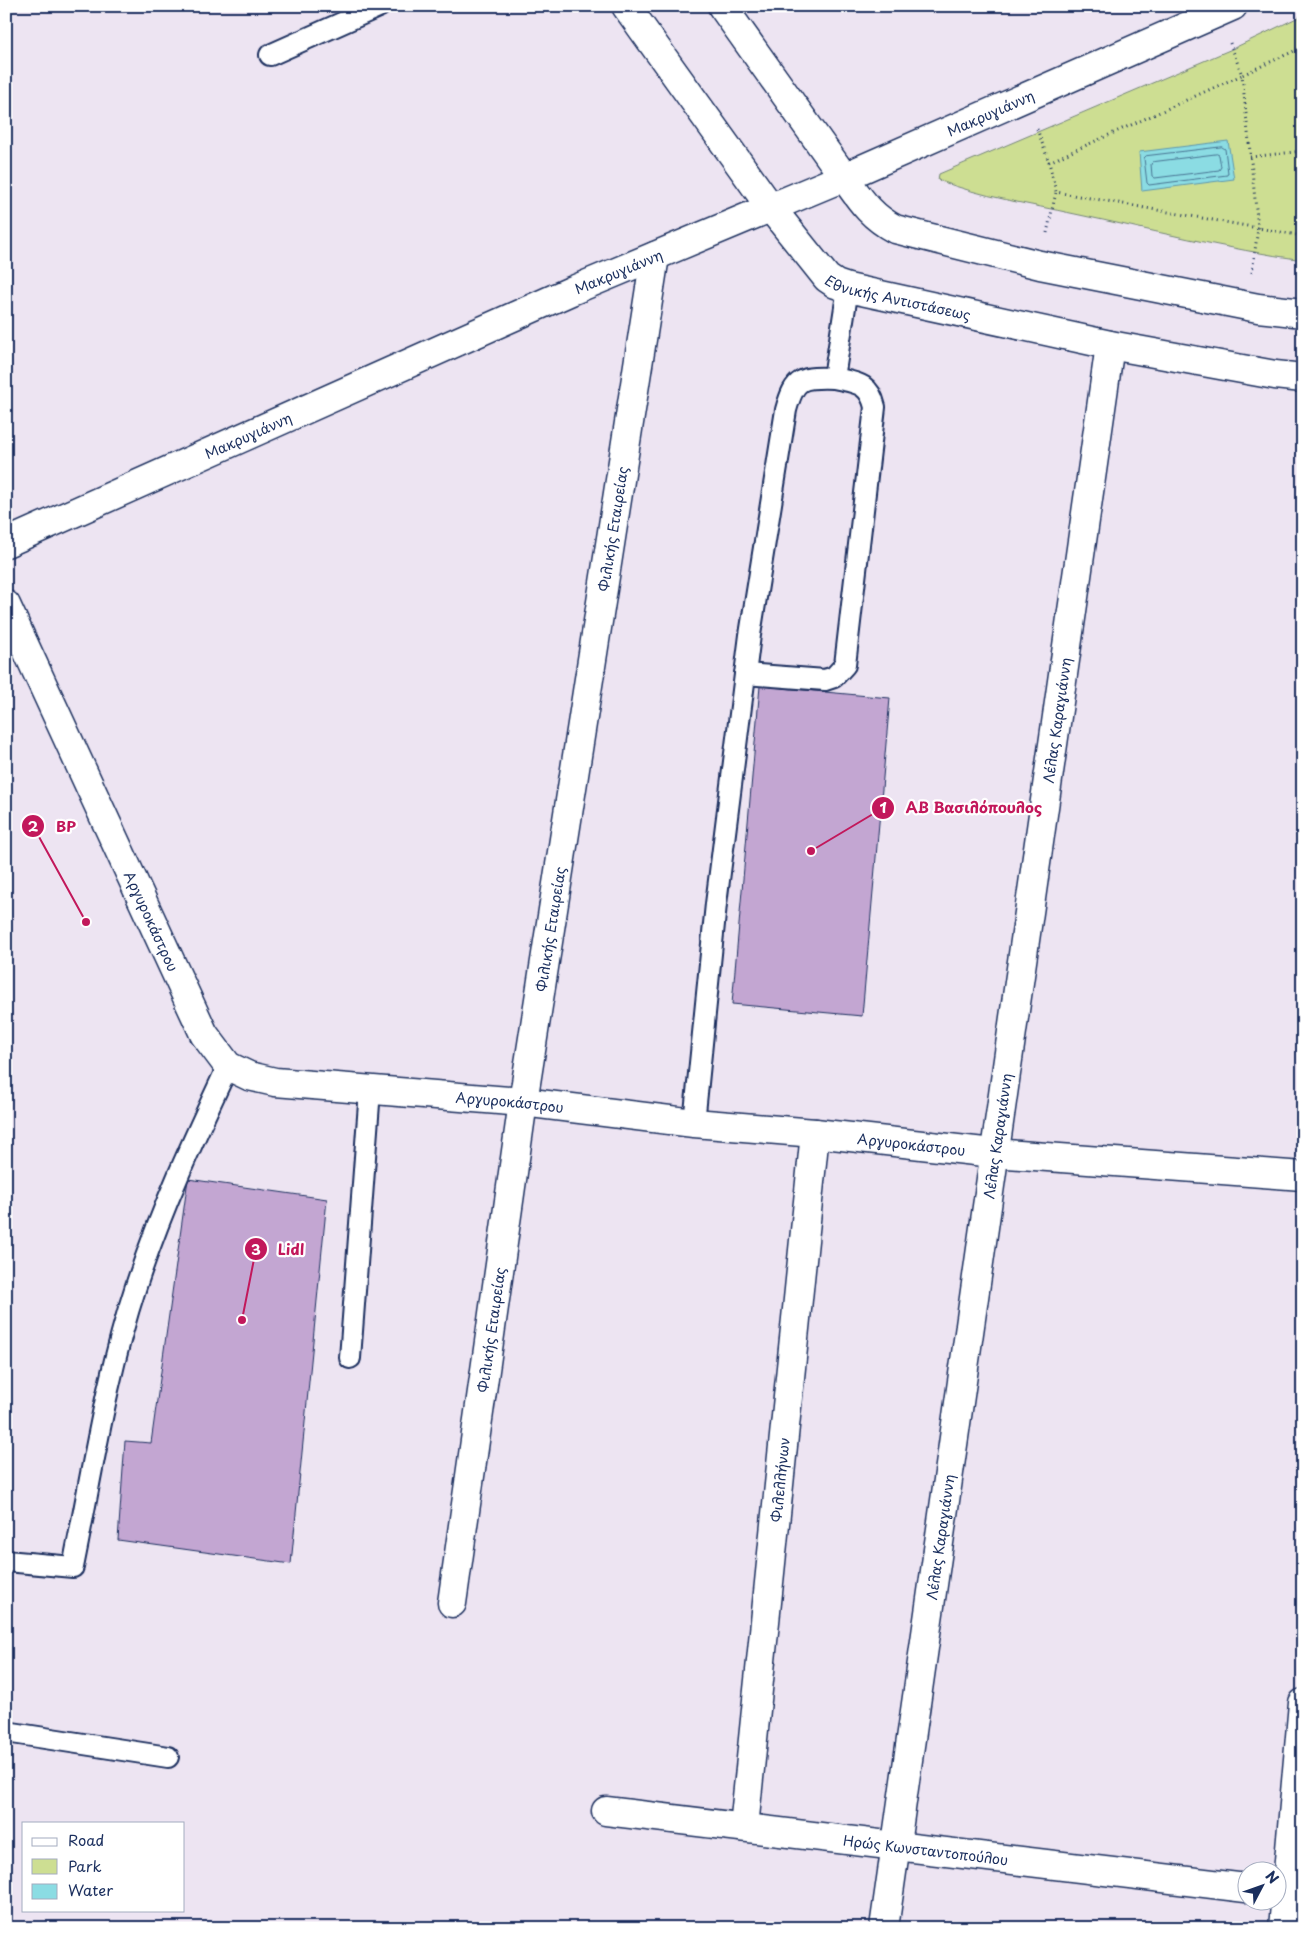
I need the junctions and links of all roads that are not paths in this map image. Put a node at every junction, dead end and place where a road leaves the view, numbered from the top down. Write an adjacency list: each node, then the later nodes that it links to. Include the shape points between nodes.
1 (380, 6): 5 (lane)
2 (626, 6): 7 (street, Εθνικής Αντιστάσεως)
3 (722, 6): 6 (street)
4 (1224, 8): 6 (street, Μακρυγιάννη)
5 (270, 55)
6 (844, 177): 7 (street, Μακρυγιάννη); 10 (street, via 867,209 895,229 1040,265 1248,306)
7 (771, 208): 8 (street, Μακρυγιάννη); 9 (street, Εθνικής Αντιστάσεως, via 826,278)
8 (655, 256): 14 (street, Μακρυγιάννη); 19 (street, Φιλικής Εταιρείας)
9 (848, 288): 11 (street, Εθνικής Αντιστάσεως); 12 (lane)
10 (1303, 313)
11 (1110, 344): 13 (street, Εθνικής Αντιστάσεως); 22 (street, Λέλας Καραγιάννη)
12 (834, 378): 16 (lane, via 807,377 790,395); 16 (lane, via 863,385 875,407 845,665 834,677 825,680)
13 (1303, 378)
14 (6, 543)
15 (6, 605): 17 (street, Αργυροκάστρου, via 192,1012)
16 (745, 674): 20 (lane, via 716,904)
17 (228, 1066): 18 (street, Αργυροκάστρου, via 249,1076 275,1082); 25 (lane, via 182,1164 136,1286 110,1385 74,1567)
18 (370, 1090): 19 (street, Αργυροκάστρου); 24 (lane)
19 (523, 1102): 20 (street, Αργυροκάστρου); 26 (street, Φιλικής Εταιρείας)
20 (694, 1123): 21 (street, Αργυροκάστρου)
21 (815, 1133): 22 (street, Αργυροκάστρου); 31 (street, Φιλελλήνων)
22 (993, 1153): 23 (street, Αργυροκάστρου); 32 (street, Λέλας Καραγιάννη)
23 (1303, 1176)
24 (350, 1358)
25 (6, 1561)
26 (452, 1603)
27 (1303, 1703): 34 (street)
28 (6, 1732): 29 (lane)
29 (168, 1757)
30 (606, 1811): 31 (street, Ηρώς Κωνσταντοπούλου)
31 (744, 1827): 32 (street, Ηρώς Κωνσταντοπούλου)
32 (894, 1846): 33 (street, Ηρώς Κωνσταντοπούλου); 35 (street, Λέλας Καραγιάννη)
33 (1236, 1887)
34 (1289, 1893): 36 (street)
35 (884, 1928)
36 (1283, 1928)

